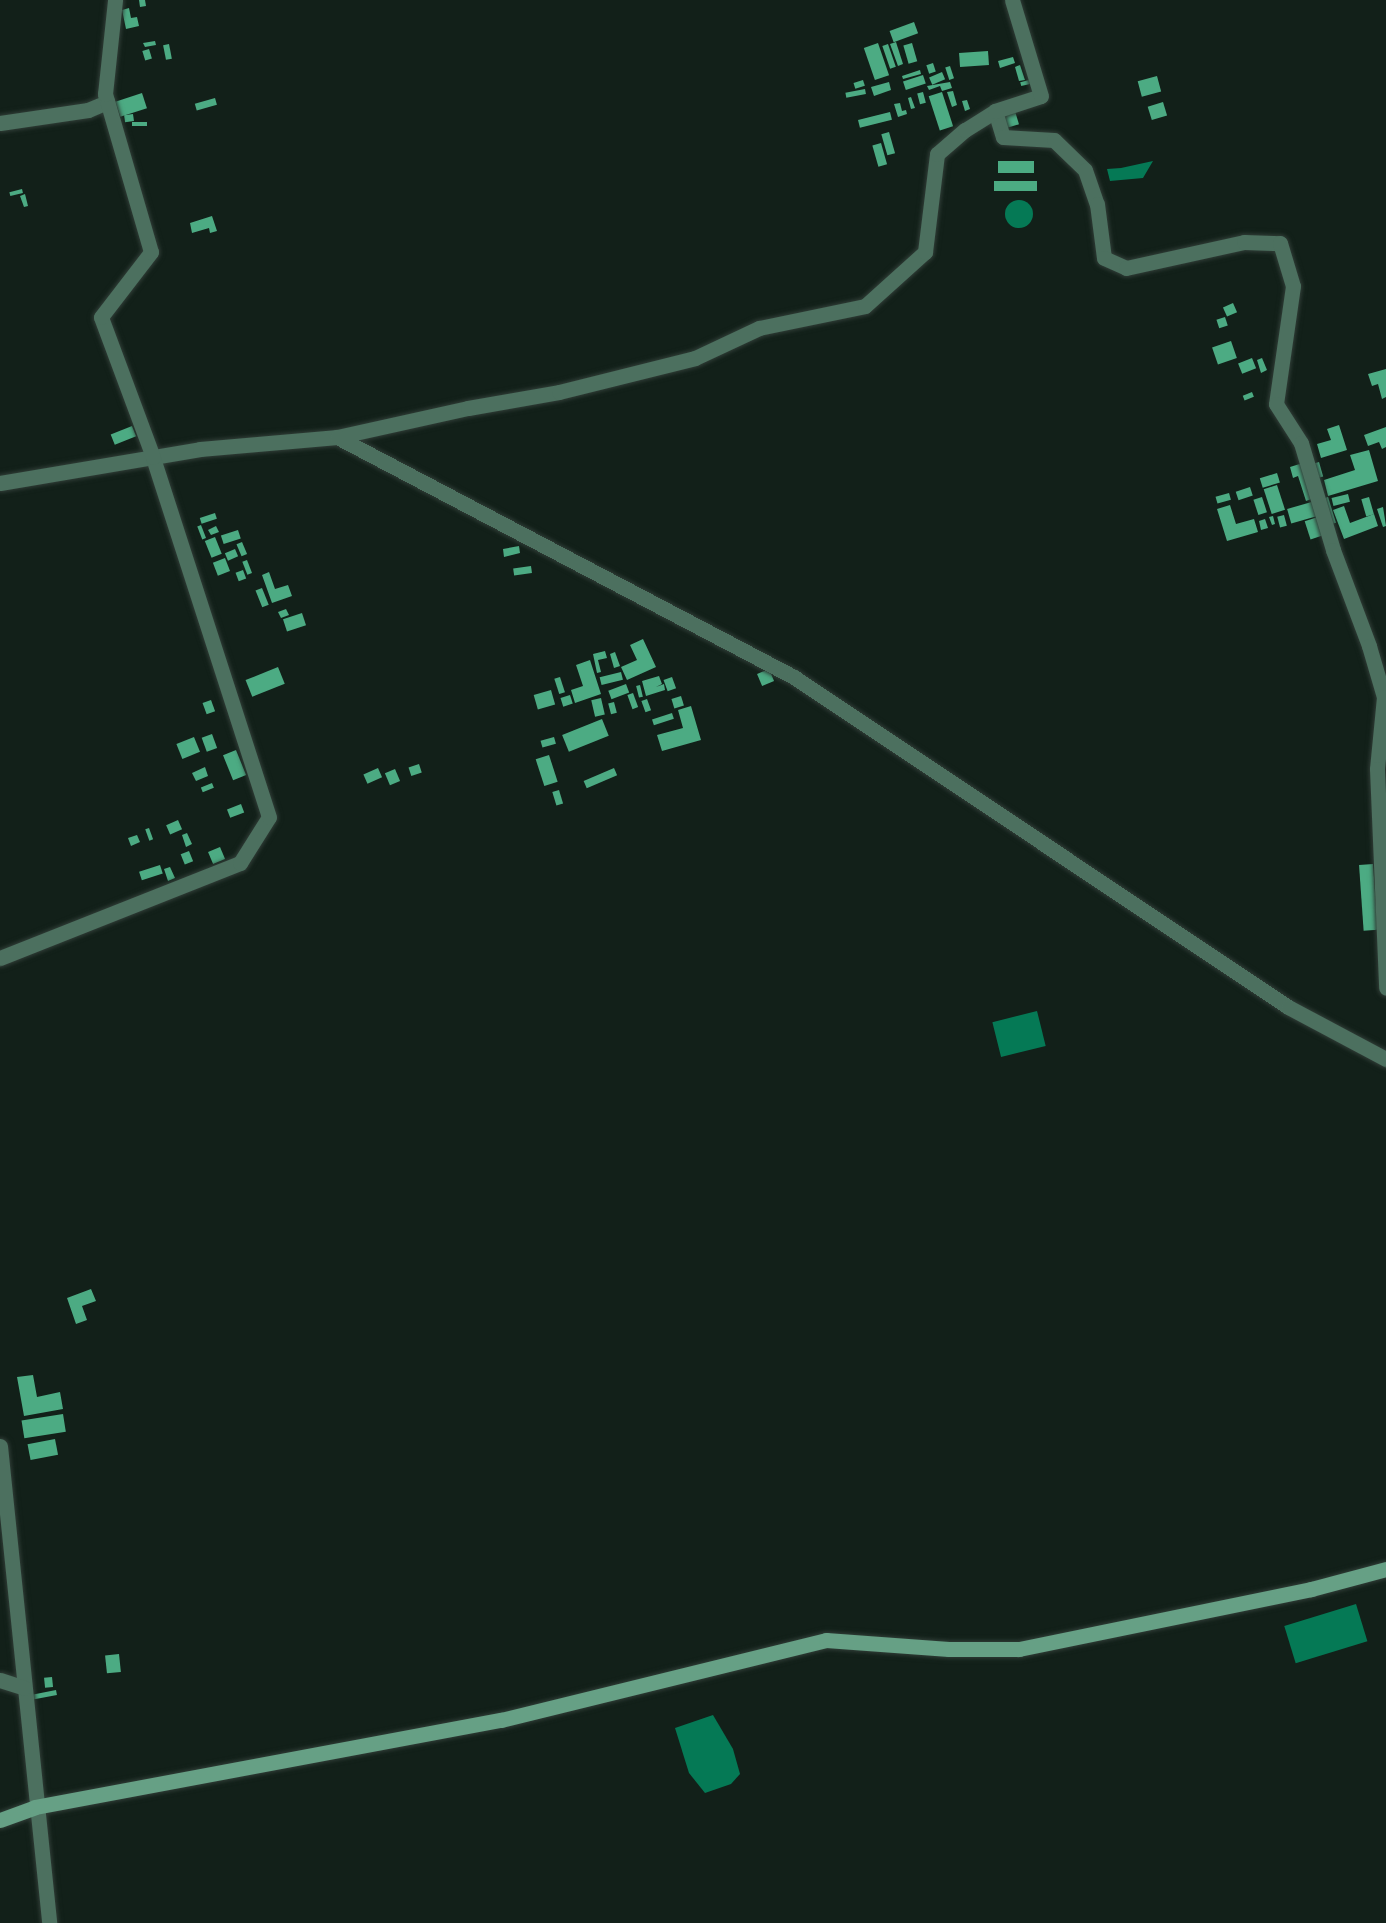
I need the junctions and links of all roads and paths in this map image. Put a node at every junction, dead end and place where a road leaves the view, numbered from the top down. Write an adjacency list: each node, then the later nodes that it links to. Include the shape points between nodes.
1 (116, 0): 3 (street, via 105,94)
2 (1012, 0): 4 (street, via 1041,96)
3 (108, 102): 5 (street, via 88,110); 7 (street, via 151,252 101,317)
4 (995, 111): 6 (street, via 937,154 925,252 865,306 759,328 684,361 559,392); 10 (street, via 1003,137 1054,140 1085,170 1097,204 1104,258 1118,265 1145,265 1244,242 1280,243 1293,285 1276,404 1301,443 1384,697 1377,769)
5 (0, 123)
6 (337, 437): 7 (street); 11 (street, via 794,678 1288,1007)
7 (153, 457): 8 (street); 9 (street, via 270,817 240,863)
8 (0, 483)
9 (0, 958)
10 (1386, 988)
11 (1386, 1059)
12 (0, 1446): 15 (street)
13 (1386, 1569): 16 (main road, via 1311,1589 1019,1649 948,1649 826,1640 501,1720)
14 (0, 1680): 15 (street)
15 (24, 1688): 16 (street)
16 (35, 1808): 17 (main road); 18 (street)
17 (0, 1820)
18 (49, 1923)

